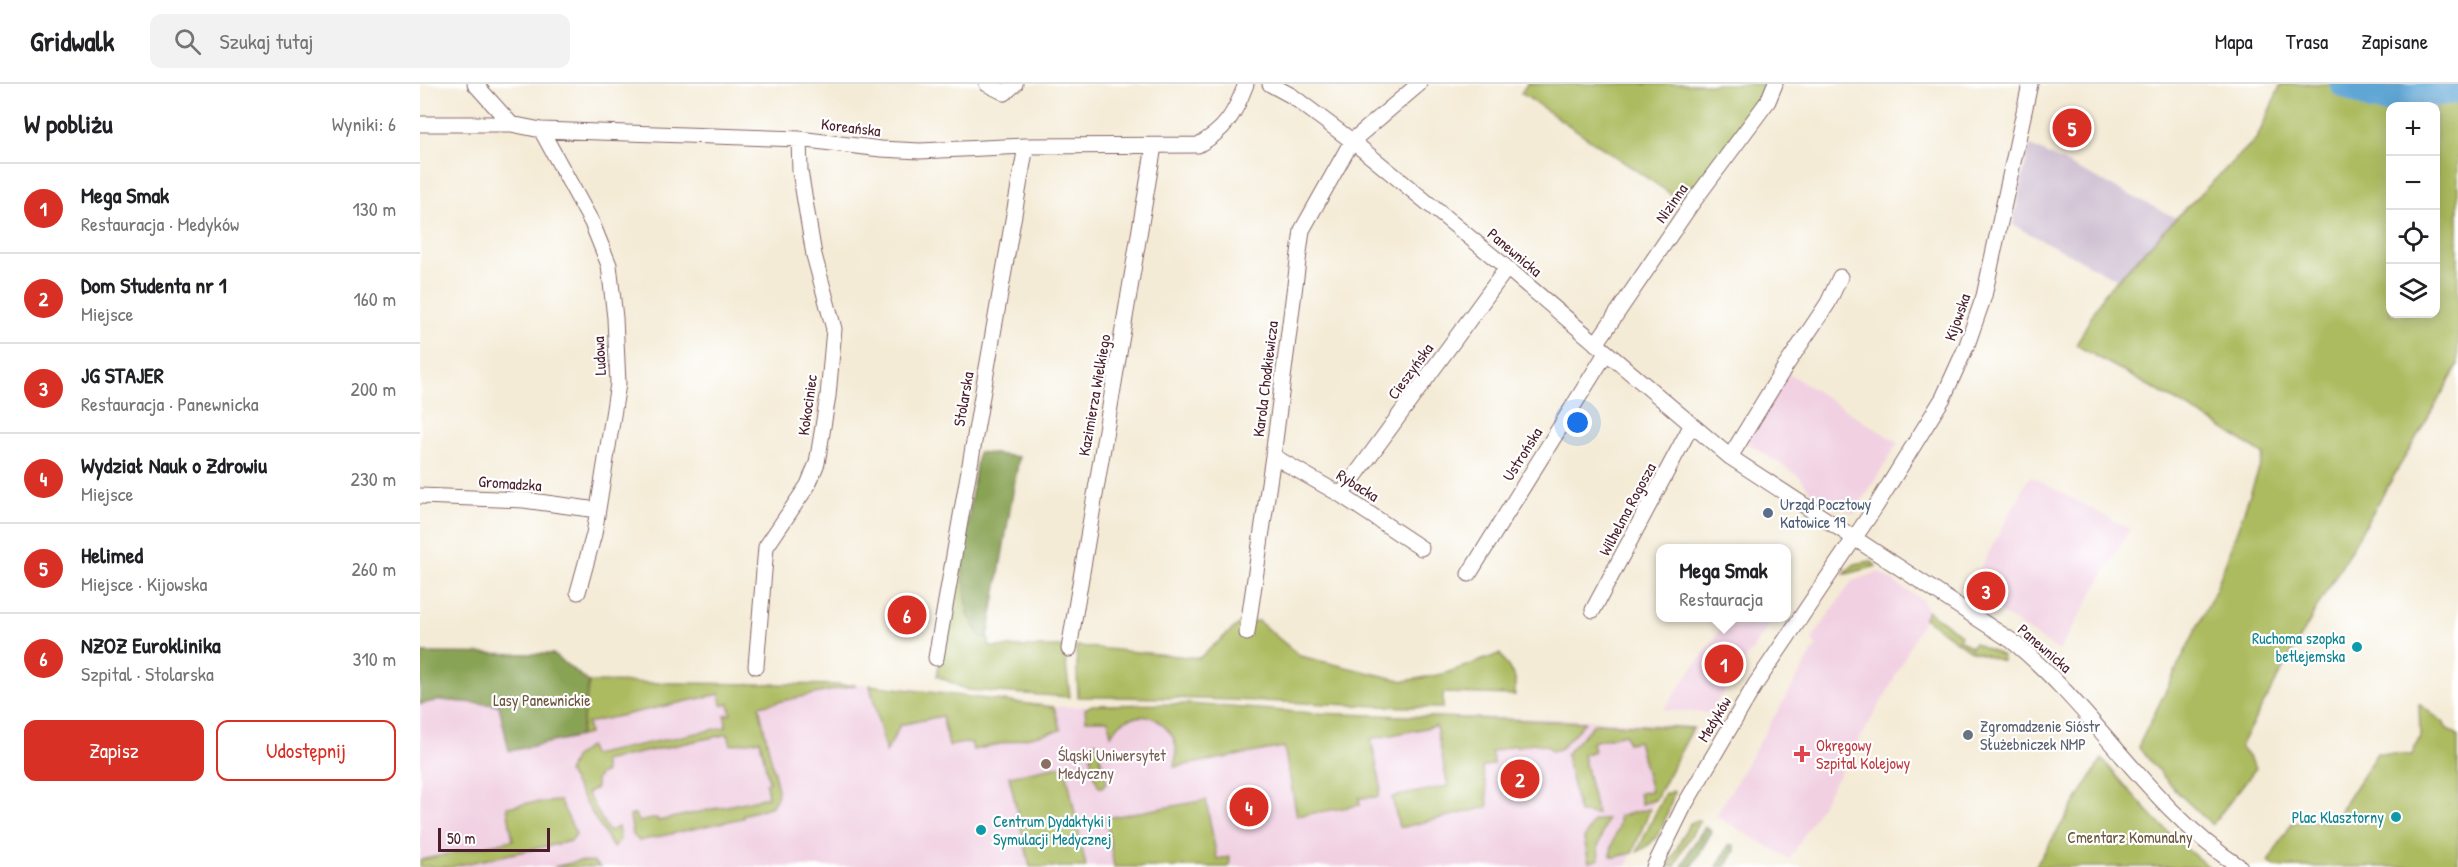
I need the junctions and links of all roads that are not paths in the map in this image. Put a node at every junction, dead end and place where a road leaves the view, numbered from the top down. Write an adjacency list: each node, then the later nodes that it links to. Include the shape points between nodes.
1 (475, 84): 10 (street)
2 (987, 84): 3 (street, via 1005,93)
3 (1015, 84)
4 (1246, 84): 14 (street, Koreańska, via 1234,115 1214,137 1198,146)
5 (1270, 84): 13 (street, Panewnicka)
6 (1419, 84): 13 (street)
7 (1774, 84): 18 (street, Nizinna, via 1768,101 1690,206)
8 (2030, 84): 25 (street, Kijowska, via 1987,282 1967,345 1943,398)
9 (420, 124): 10 (street, Koreańska)
10 (510, 124): 11 (street, Koreańska)
11 (541, 130): 12 (street, Koreańska); 24 (street, Ludowa, via 592,223 609,265 618,384)
12 (799, 138): 15 (street, Koreańska, via 920,151); 33 (street, Kokociniec, via 800,171 814,255 834,329 817,463 808,485 766,547)
13 (1352, 141): 16 (street, Panewnicka); 20 (street, Karola Chodkiewicza, via 1302,230)
14 (1155, 146): 15 (street, Koreańska); 31 (street, Kazimierza Wielkiego)
15 (1026, 147): 32 (street, Stolarska)
16 (1507, 268): 18 (street, Panewnicka); 22 (street, Cieszyńska)
17 (1840, 278): 21 (street)
18 (1601, 348): 19 (street, Panewnicka); 27 (street, Ustrońska)
19 (1691, 426): 21 (street, Panewnicka); 29 (street, Wilhelma Rogosza)
20 (1273, 456): 22 (street, Rybacka); 30 (street, Karola Chodkiewicza)
21 (1730, 457): 25 (street, Panewnicka)
22 (1341, 495): 26 (street, Rybacka)
23 (420, 496): 24 (street, Gromadzka, via 524,500)
24 (597, 510): 28 (street, Ludowa)
25 (1855, 537): 34 (street, Medyków, via 1755,685 1688,798); 35 (street, Panewnicka, via 2034,659 2175,814)
26 (1421, 548)
27 (1469, 574)
28 (578, 592)
29 (1593, 609)
30 (1247, 633)
31 (1069, 649)
32 (936, 658)
33 (756, 666)
34 (1654, 867)
35 (2241, 867)

